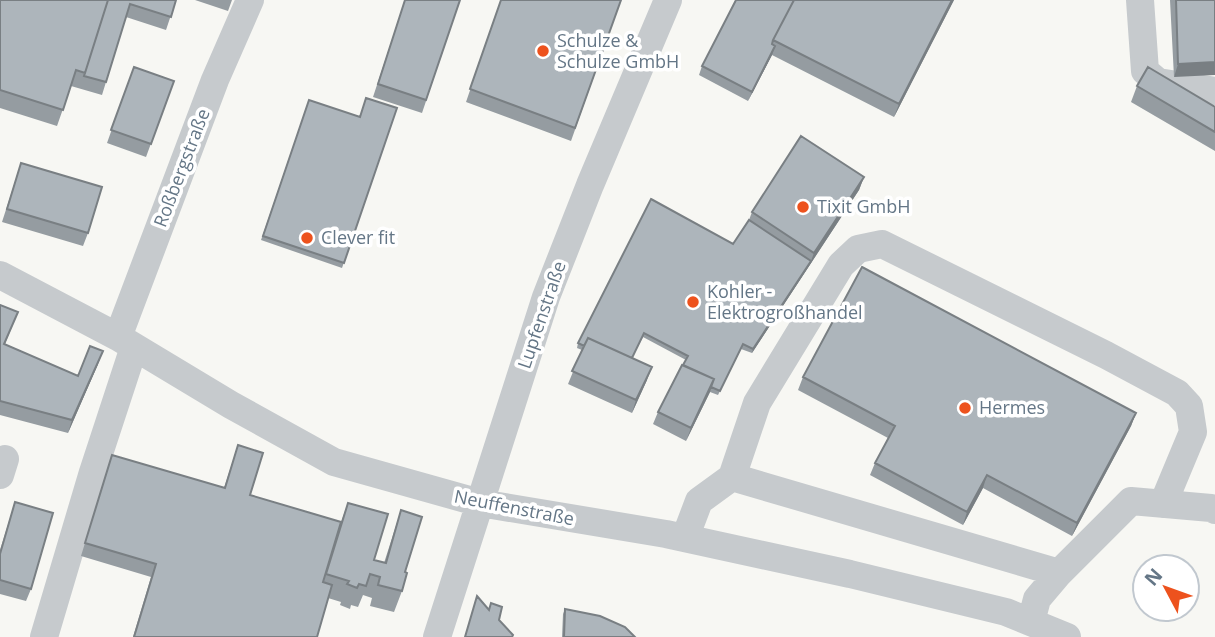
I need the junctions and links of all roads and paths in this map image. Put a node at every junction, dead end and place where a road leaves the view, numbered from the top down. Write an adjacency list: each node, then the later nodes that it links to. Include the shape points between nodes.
1 (250, 0): 6 (street, Roßbergstraße, via 215,80)
2 (668, 0): 8 (street, Lupfenstraße, via 546,296)
3 (1140, 0): 4 (street, via 1145,71 1158,82)
4 (1215, 91)
5 (0, 275): 6 (street, Neuffenstraße)
6 (126, 342): 8 (street, Neuffenstraße, via 334,463); 14 (street, Roßbergstraße)
7 (732, 477): 9 (street, via 757,402 841,265 858,248 882,244 1177,393 1189,406 1193,432); 11 (street, via 699,501); 12 (street)
8 (480, 503): 11 (street, Neuffenstraße); 15 (street, Lupfenstraße)
9 (1163, 503): 10 (street); 12 (street, via 1132,501)
10 (1215, 510)
11 (685, 538): 13 (street, Neuffenstraße, via 850,574)
12 (1059, 573): 13 (street, via 1037,599)
13 (1031, 622): 16 (street, Neuffenstraße)
14 (44, 637)
15 (437, 637)
16 (1067, 637)

